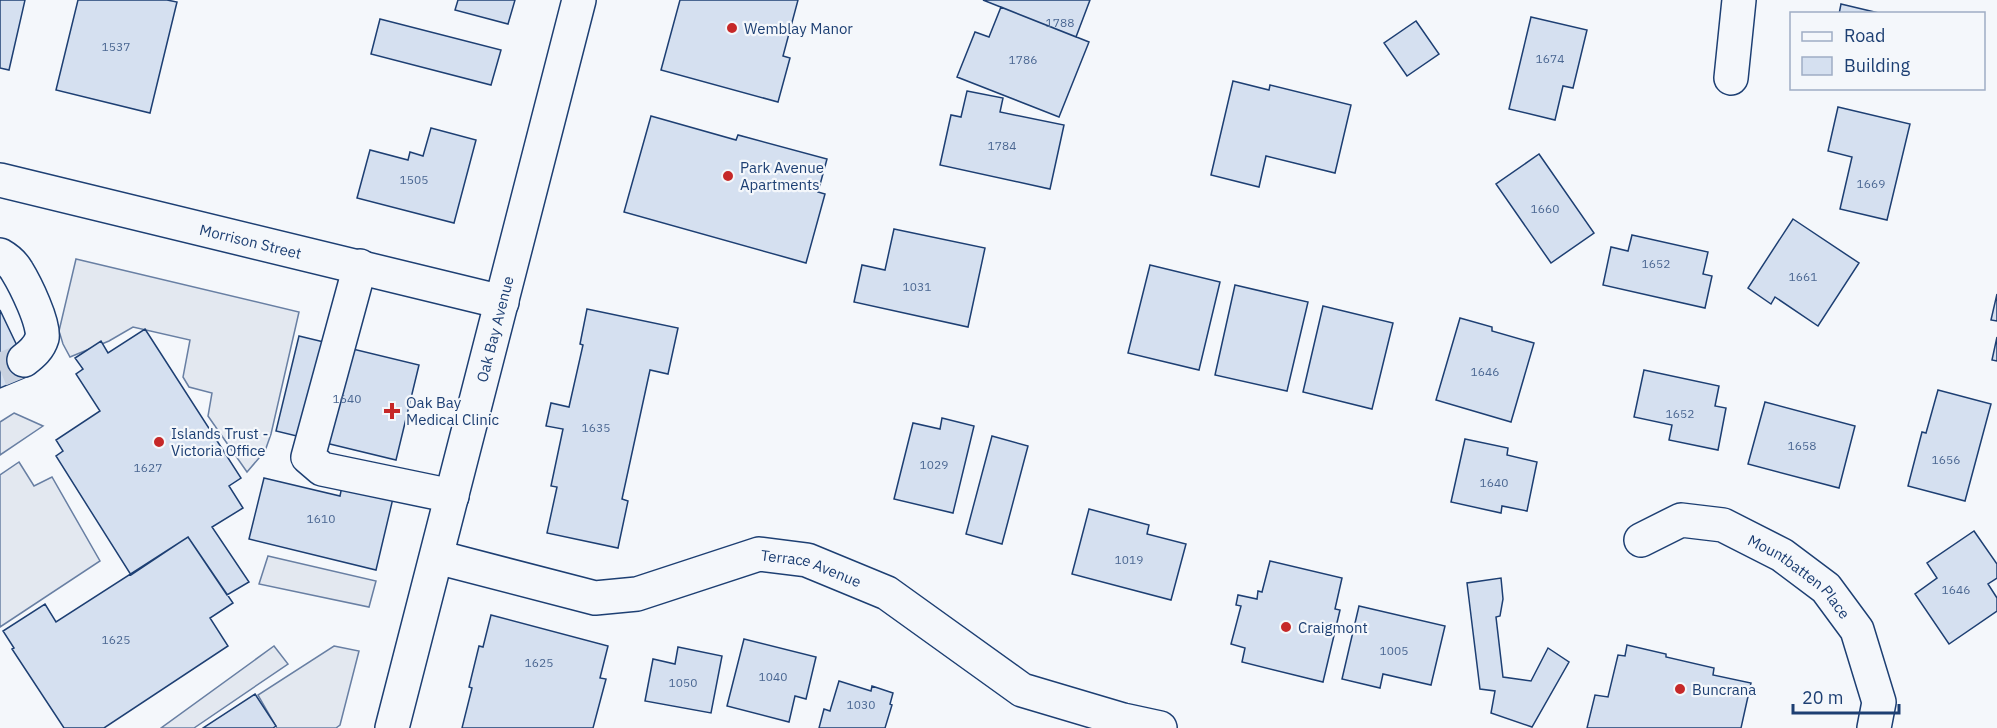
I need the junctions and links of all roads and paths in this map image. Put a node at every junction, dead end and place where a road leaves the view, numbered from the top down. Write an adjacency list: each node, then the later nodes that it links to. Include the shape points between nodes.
1 (579, 0): 7 (street, Oak Bay Avenue)
2 (1739, 0): 3 (street)
3 (1731, 78)
4 (0, 180): 6 (street, Morrison Street)
5 (0, 255): 8 (street, via 18,272 42,326 38,347)
6 (360, 266): 7 (street, Morrison Street); 9 (street, via 308,457 322,469)
7 (502, 302): 9 (street, Oak Bay Avenue)
8 (24, 360)
9 (452, 496): 11 (street, Oak Bay Avenue)
10 (1641, 540): 14 (street, Mountbatten Place, via 1681,520 1723,525 1782,555 1826,588 1857,630 1879,702)
11 (437, 557): 12 (street, Oak Bay Avenue); 13 (street, Terrace Avenue, via 595,598 637,594 759,554 807,560 887,593 1022,690)
12 (392, 728)
13 (1160, 728)
14 (1874, 728)

